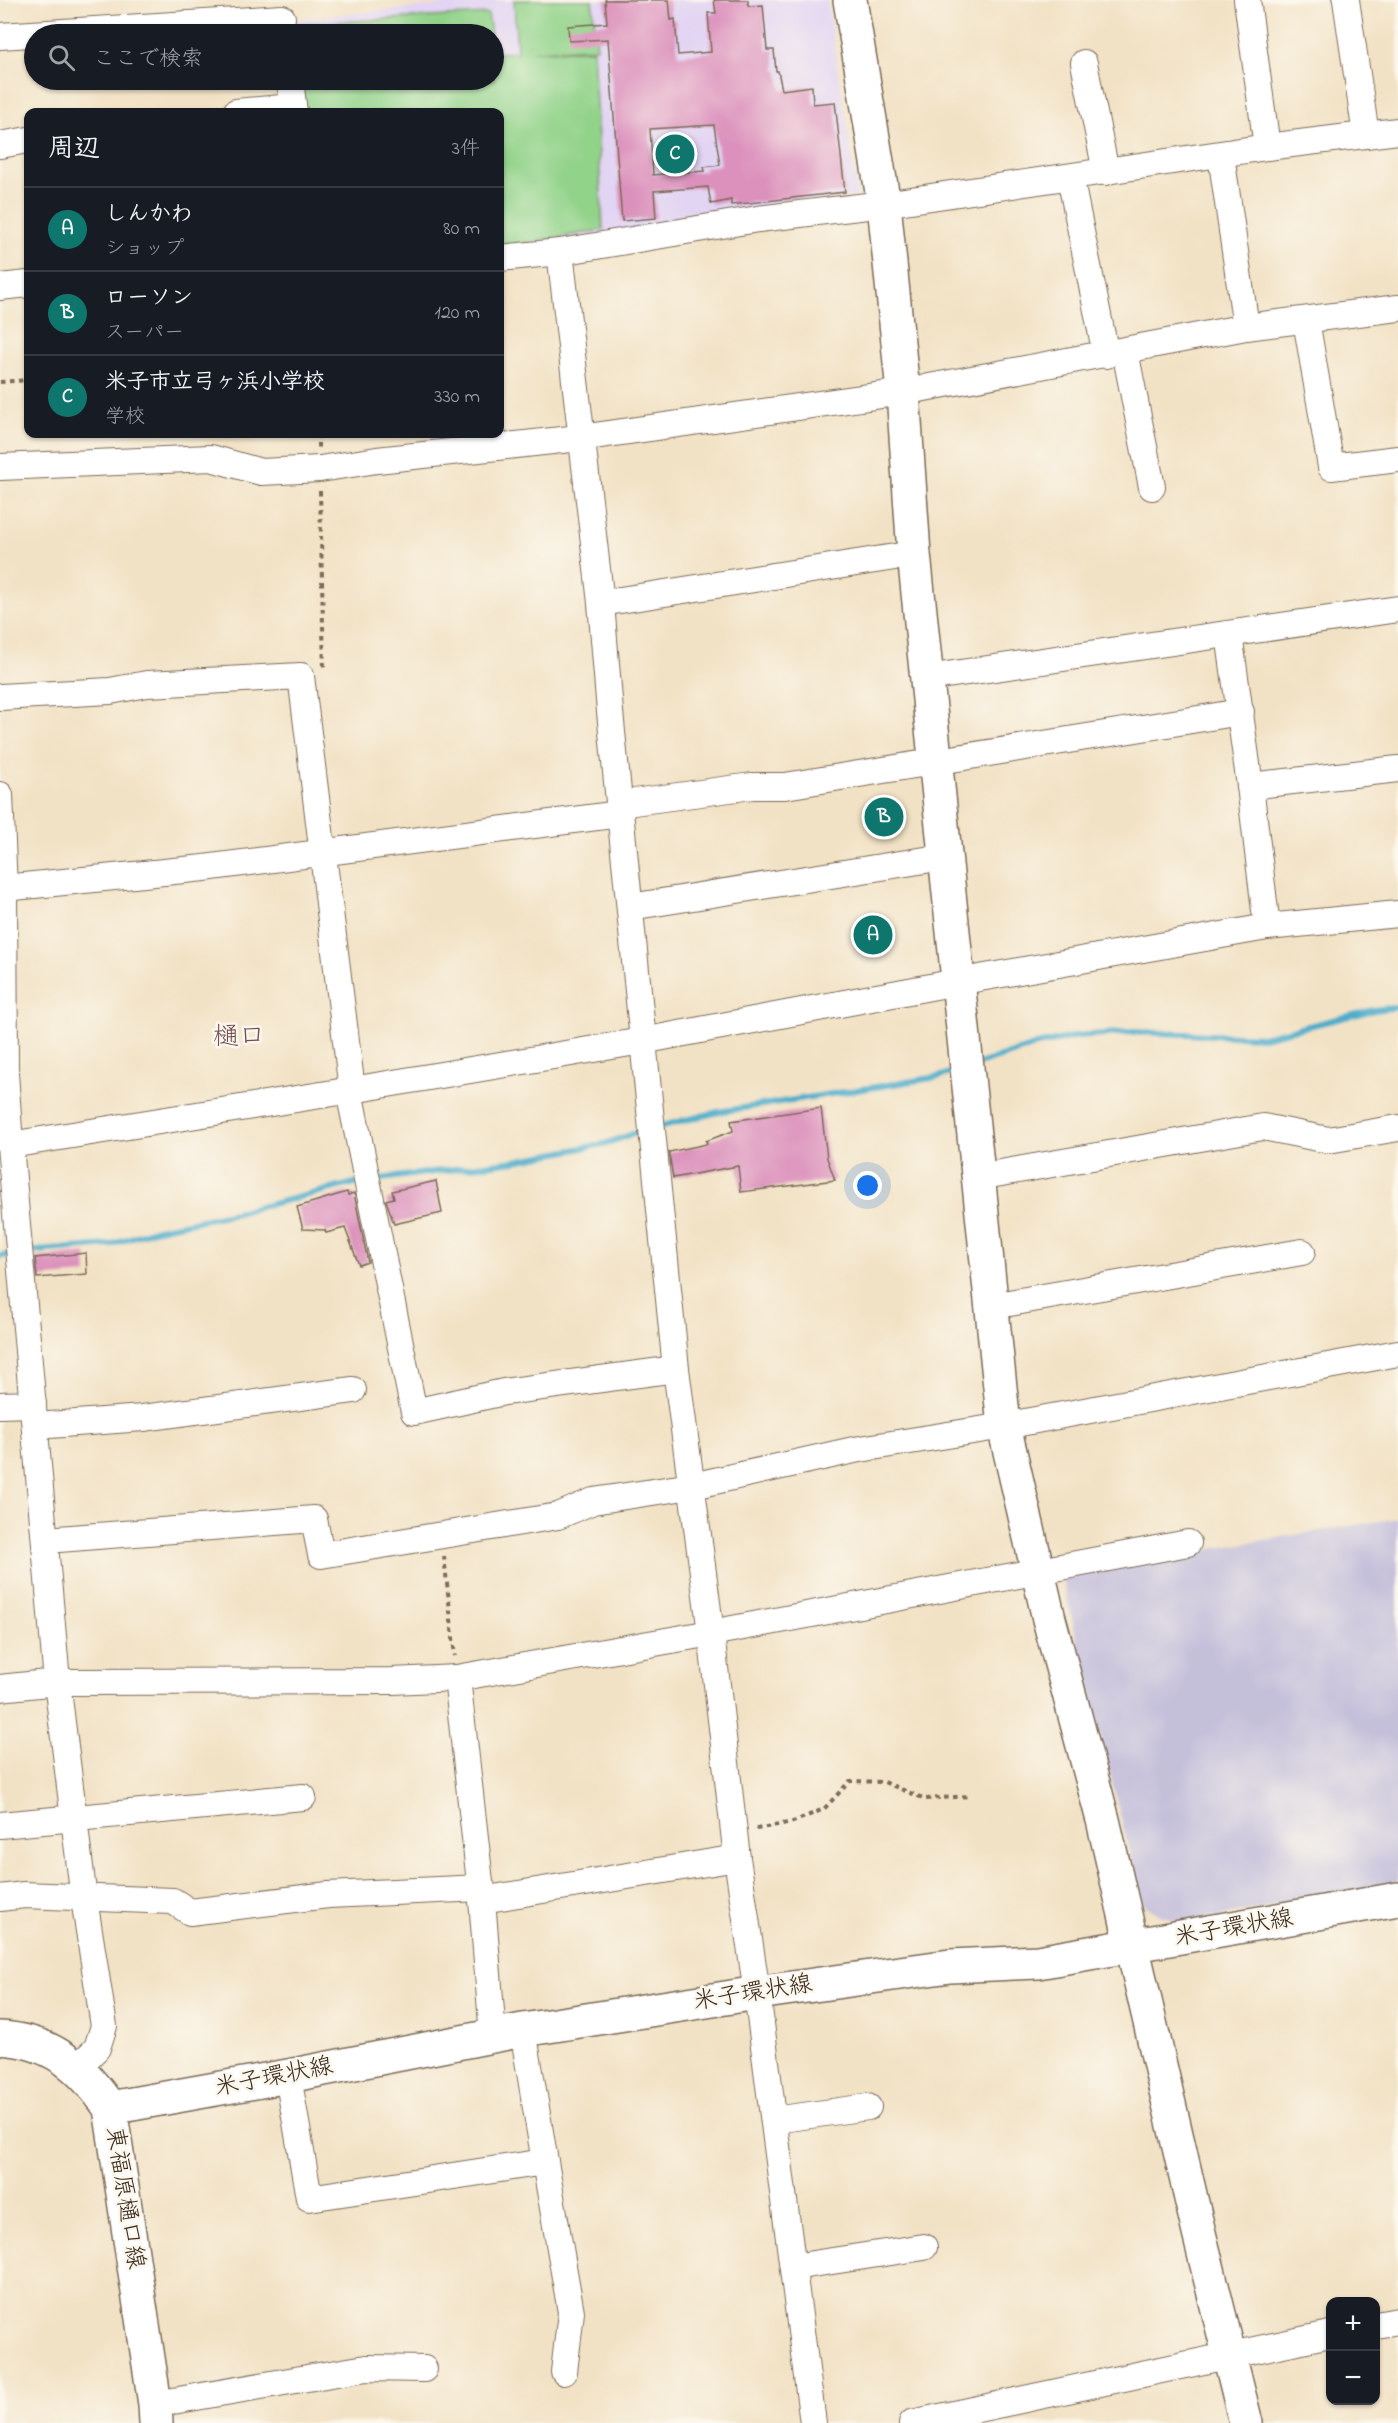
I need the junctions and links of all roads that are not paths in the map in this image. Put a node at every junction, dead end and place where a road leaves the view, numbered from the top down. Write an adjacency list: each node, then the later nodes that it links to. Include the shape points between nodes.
1 (850, 0): 19 (street)
2 (1247, 0): 15 (street)
3 (1346, 0): 12 (street)
4 (282, 18): 5 (street)
5 (188, 24)
6 (24, 34): 7 (street)
7 (0, 36)
8 (1084, 63): 17 (street)
9 (291, 90): 10 (street)
10 (293, 108)
11 (1398, 131): 12 (street)
12 (1366, 135): 15 (street)
13 (24, 141): 14 (street)
14 (0, 145)
15 (1267, 147): 16 (street)
16 (1221, 155): 17 (street); 26 (street)
17 (1106, 172): 18 (street)
18 (1070, 177): 19 (street); 27 (street)
19 (884, 204): 20 (street, via 758,219); 28 (street)
20 (560, 252): 21 (street); 29 (street)
21 (504, 258)
22 (24, 284): 23 (street)
23 (0, 286)
24 (1398, 308): 25 (street)
25 (1306, 320): 26 (street); 30 (street, via 1331,467)
26 (1246, 327): 27 (street)
27 (1115, 353): 28 (street); 32 (street)
28 (903, 392): 29 (street); 33 (street)
29 (580, 438): 31 (street, via 320,469 261,472 211,458); 34 (street)
30 (1398, 459)
31 (0, 467)
32 (1152, 487)
33 (914, 554): 34 (street); 37 (street)
34 (601, 603): 44 (street)
35 (1398, 609): 36 (street)
36 (1229, 634): 37 (street); 39 (street)
37 (926, 678): 40 (street)
38 (0, 697): 46 (street, via 300,676)
39 (1241, 712): 40 (street); 42 (street)
40 (936, 762): 44 (street, via 785,786 752,786); 47 (street)
41 (1398, 769): 42 (street)
42 (1250, 786): 51 (street)
43 (0, 795): 45 (street)
44 (619, 809): 46 (street); 49 (street)
45 (0, 825): 48 (street)
46 (322, 853): 48 (street); 55 (street)
47 (944, 856): 49 (street); 52 (street)
48 (4, 888): 54 (street)
49 (630, 908): 53 (street)
50 (1398, 914): 51 (street)
51 (1267, 927): 52 (street)
52 (957, 982): 53 (street); 58 (street)
53 (642, 1041): 55 (street); 62 (street)
54 (3, 1073): 57 (street)
55 (350, 1091): 57 (street); 62 (street, via 414,1412 504,1392)
56 (1398, 1128): 58 (street, via 1328,1140 1263,1127)
57 (10, 1144): 65 (street)
58 (978, 1177): 60 (street)
59 (1302, 1252): 60 (street)
60 (992, 1306): 66 (street)
61 (1398, 1353): 66 (street)
62 (676, 1369): 67 (street)
63 (353, 1390): 65 (street, via 142,1418)
64 (0, 1405): 65 (street)
65 (34, 1415): 68 (street)
66 (1004, 1426): 67 (street, via 854,1450); 70 (street)
67 (692, 1485): 68 (street, via 593,1501 558,1516 321,1556 314,1519); 71 (street)
68 (46, 1540): 73 (street)
69 (1188, 1543): 70 (street)
70 (1038, 1570): 71 (street); 83 (street, via 1103,1820)
71 (711, 1633): 72 (street); 78 (street)
72 (457, 1678): 73 (street); 79 (street)
73 (57, 1682): 74 (street); 76 (street)
74 (0, 1688)
75 (303, 1797): 76 (street)
76 (74, 1819): 77 (street); 81 (street)
77 (0, 1825)
78 (736, 1846): 79 (street); 84 (street)
79 (482, 1894): 81 (street, via 328,1895 190,1912 173,1901); 85 (street)
80 (0, 1898): 81 (street, via 24,1895)
81 (84, 1899): 87 (street, via 104,2026 97,2048)
82 (1398, 1899): 83 (street, 米子環状線)
83 (1131, 1947): 84 (street, 米子環状線, via 1038,1962 950,1965); 98 (street)
84 (757, 1993): 85 (street, 米子環状線); 91 (street)
85 (508, 2033): 88 (street, 米子環状線); 92 (street)
86 (0, 2038): 87 (street, 東福原樋口線, via 39,2045)
87 (77, 2068): 90 (street, 東福原樋口線)
88 (288, 2076): 90 (street, 米子環状線); 92 (street, via 309,2198)
89 (868, 2106): 91 (street)
90 (110, 2108): 101 (street, 東福原樋口線)
91 (774, 2120): 94 (street)
92 (545, 2162): 100 (street, via 571,2312)
93 (924, 2247): 94 (street)
94 (793, 2267): 102 (street)
95 (1398, 2321): 96 (street)
96 (1380, 2324)
97 (1326, 2335): 98 (street)
98 (1230, 2354): 103 (street); 104 (street)
99 (424, 2369): 101 (street, via 366,2368)
100 (564, 2372)
101 (155, 2414)
102 (813, 2423)
103 (916, 2423)
104 (1246, 2423)

